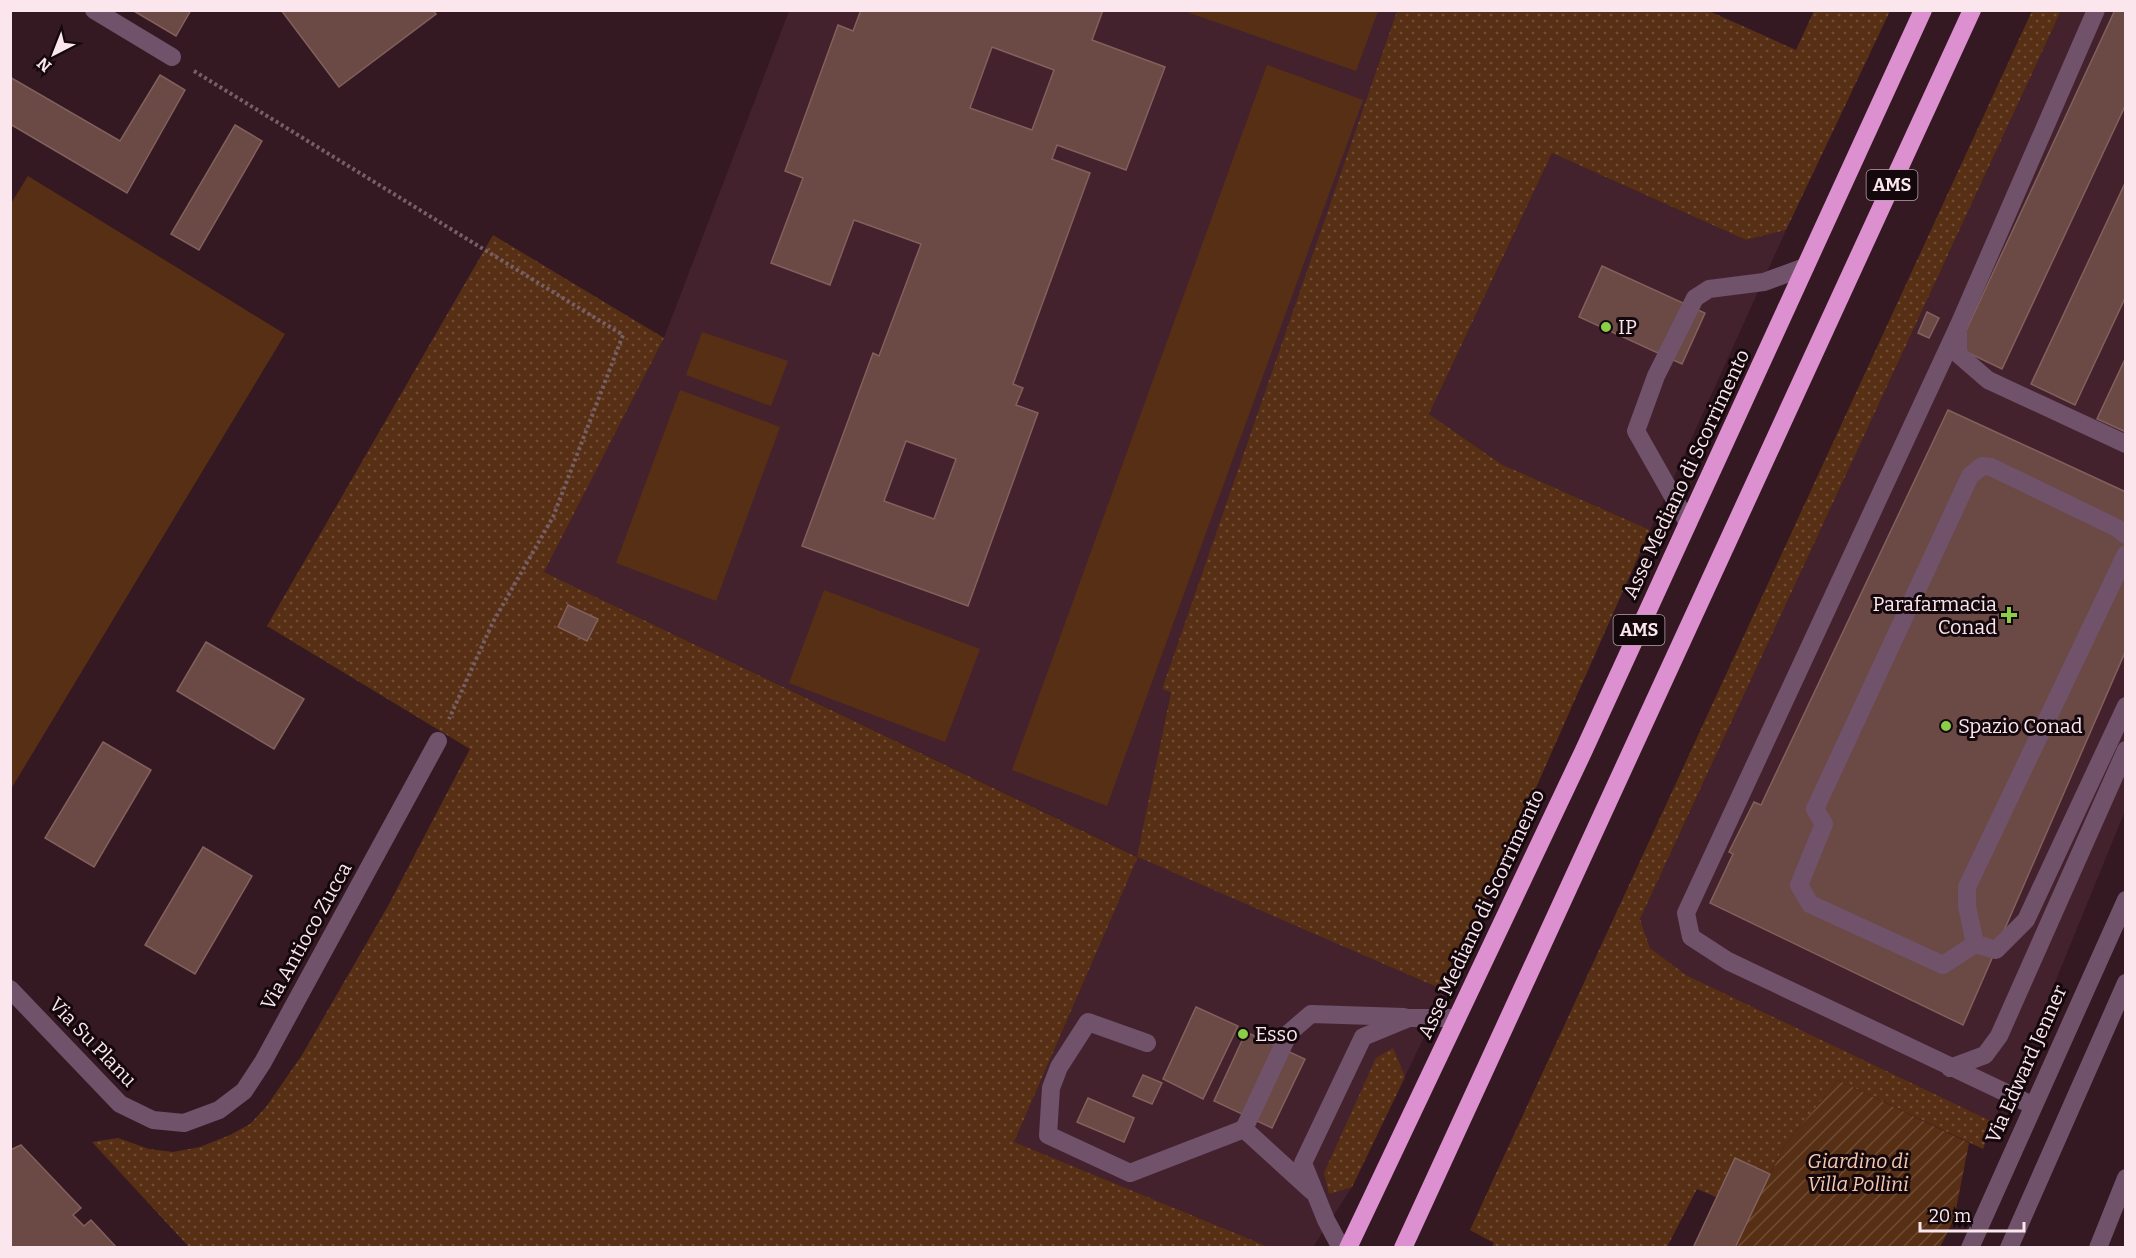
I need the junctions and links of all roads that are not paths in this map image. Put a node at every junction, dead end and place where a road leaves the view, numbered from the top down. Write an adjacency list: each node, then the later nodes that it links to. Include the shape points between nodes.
1 (94, 10): 5 (street)
2 (1923, 10): 6 (highway, Asse Mediano di Scorrimento / AMS)
3 (1972, 10): 30 (highway, AMS)
4 (2096, 10): 7 (street)
5 (172, 57)
6 (1805, 267): 9 (highway, Asse Mediano di Scorrimento / AMS); 9 (street, via 1764,282 1709,290 1695,298 1656,376 1636,431)
7 (1958, 327): 8 (street, via 1958,354 1988,380); 22 (street, via 1686,913 1691,937 1728,961)
8 (2126, 444)
9 (1688, 523): 20 (highway, Asse Mediano di Scorrimento / AMS)
10 (2126, 535): 16 (street, via 1991,467 1982,466 1970,476 1815,809 1824,824 1799,885 1810,904 1943,965)
11 (2126, 554): 16 (street, via 1967,887)
12 (2126, 706): 16 (street, via 2026,920 1996,950)
13 (438, 741): 24 (street, Via Antioco Zucca, via 244,1091 219,1110)
14 (2126, 750): 22 (street, via 1999,1035 1985,1055)
15 (2126, 900): 23 (street, Via Edward Jenner)
16 (1975, 944)
17 (2126, 982): 32 (street)
18 (10, 989): 24 (street, Via Su Planu, via 120,1104 153,1120)
19 (1409, 1018): 20 (street); 25 (street, via 1311,1014 1289,1033); 27 (street, via 1363,1037 1303,1163)
20 (1457, 1018): 29 (highway, Asse Mediano di Scorrimento / AMS)
21 (1147, 1043): 25 (street, via 1088,1022 1059,1067 1051,1088 1048,1136 1131,1173)
22 (1950, 1068): 23 (street)
23 (2032, 1104): 31 (street, Via Edward Jenner)
24 (184, 1123)
25 (1244, 1129): 27 (street)
26 (2126, 1178): 33 (street)
27 (1315, 1194): 28 (street)
28 (1341, 1248)
29 (1348, 1248)
30 (1403, 1248)
31 (1970, 1248)
32 (2008, 1248)
33 (2098, 1248)

